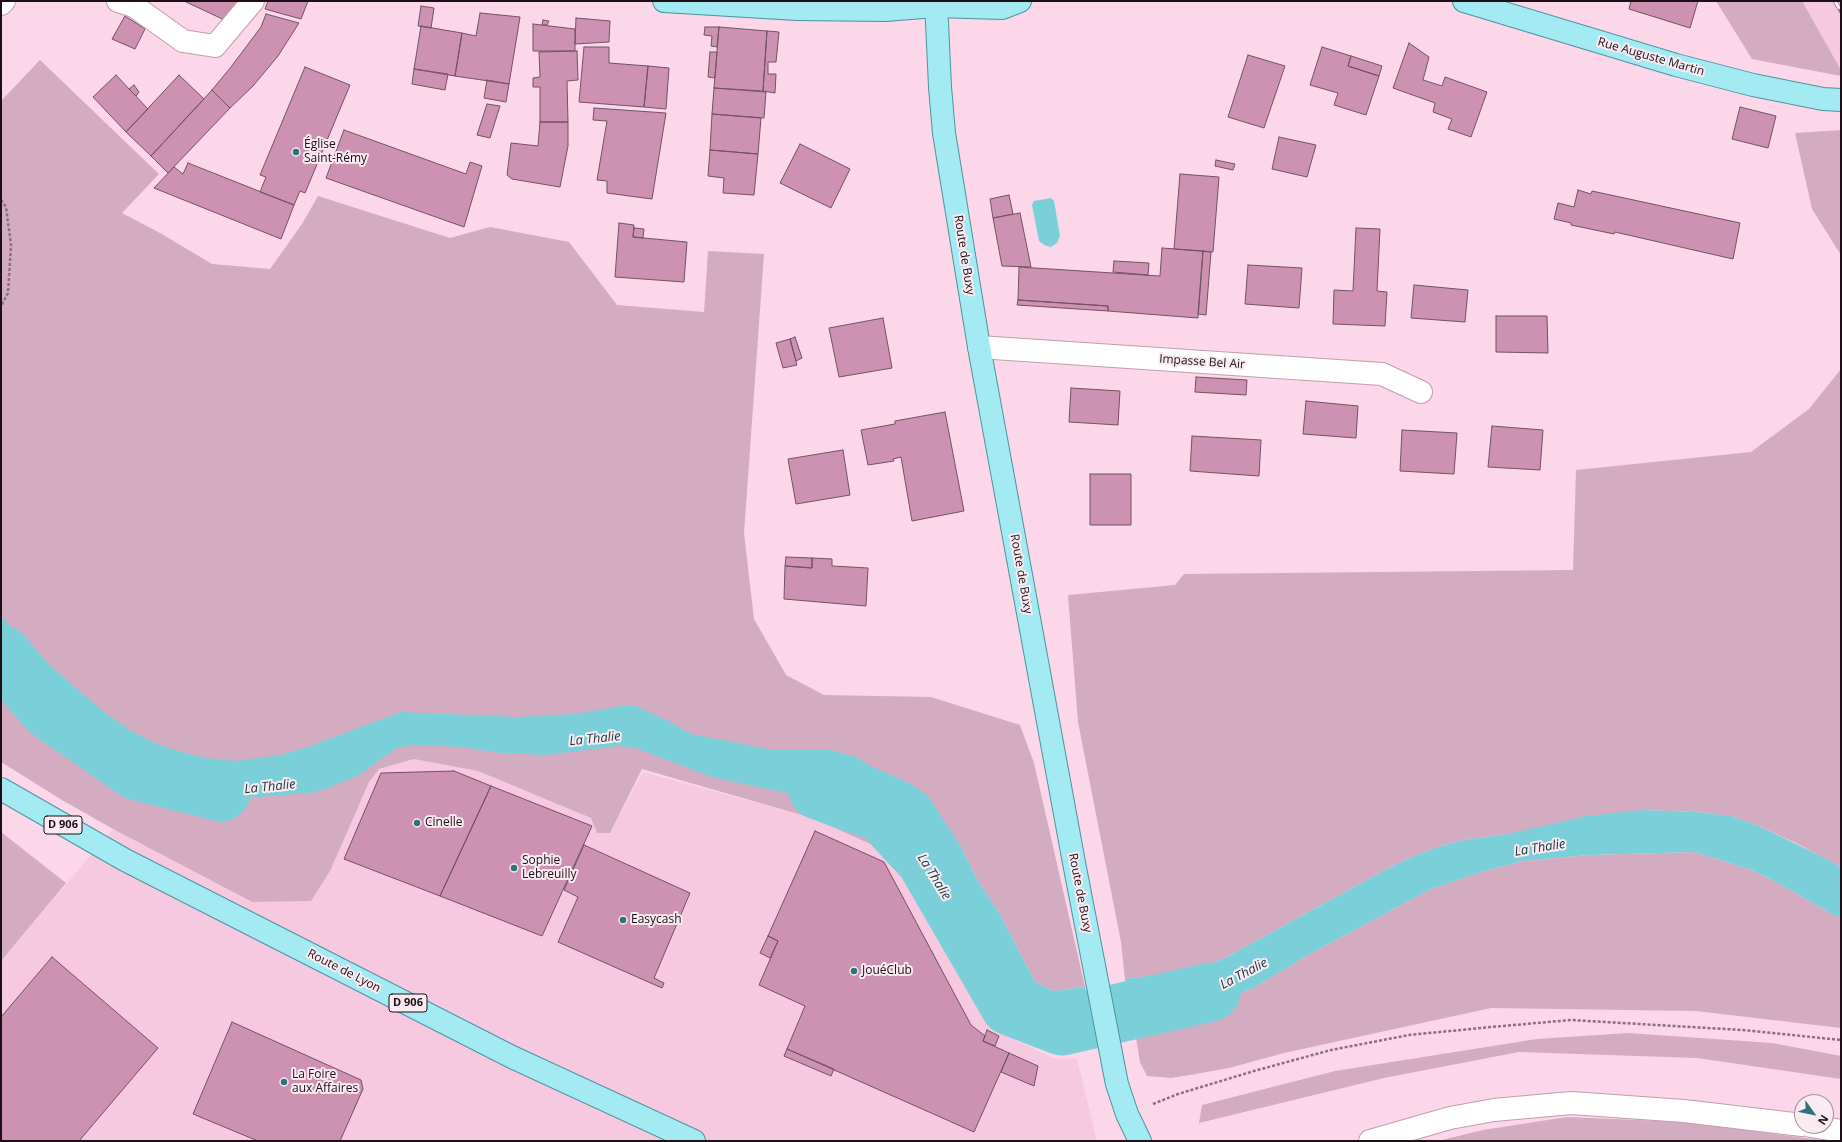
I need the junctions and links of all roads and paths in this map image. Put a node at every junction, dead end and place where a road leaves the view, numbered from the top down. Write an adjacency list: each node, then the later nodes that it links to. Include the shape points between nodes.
1 (4, 1): 8 (street)
2 (118, 1): 3 (street, via 134,6 183,41 215,46)
3 (253, 1)
4 (664, 1): 7 (main road, via 797,9 885,10)
5 (1020, 1): 7 (main road, via 1002,8)
6 (1464, 1): 9 (main road, Rue Auguste Martin, via 1676,65 1753,85)
7 (938, 3): 12 (main road, Route de Buxy, via 944,133)
8 (1, 4)
9 (1832, 99)
10 (1, 200): 11 (path, via 6,207 11,245 8,293)
11 (1, 306)
12 (979, 347): 13 (street, Impasse Bel Air, via 1382,374); 16 (main road, Route de Buxy, via 1074,868 1117,1084)
13 (1421, 392)
14 (1, 789): 18 (main road, Route de Lyon / D 906, via 125,860 512,1057)
15 (1841, 1040): 16 (path, via 1742,1030 1571,1020 1409,1035 1332,1050 1254,1071 1178,1094)
16 (1127, 1114): 19 (main road, Route de Buxy)
17 (1794, 1124): 20 (street, via 1684,1111 1571,1103 1479,1112)
18 (694, 1141)
19 (1140, 1141)
20 (1370, 1141)

